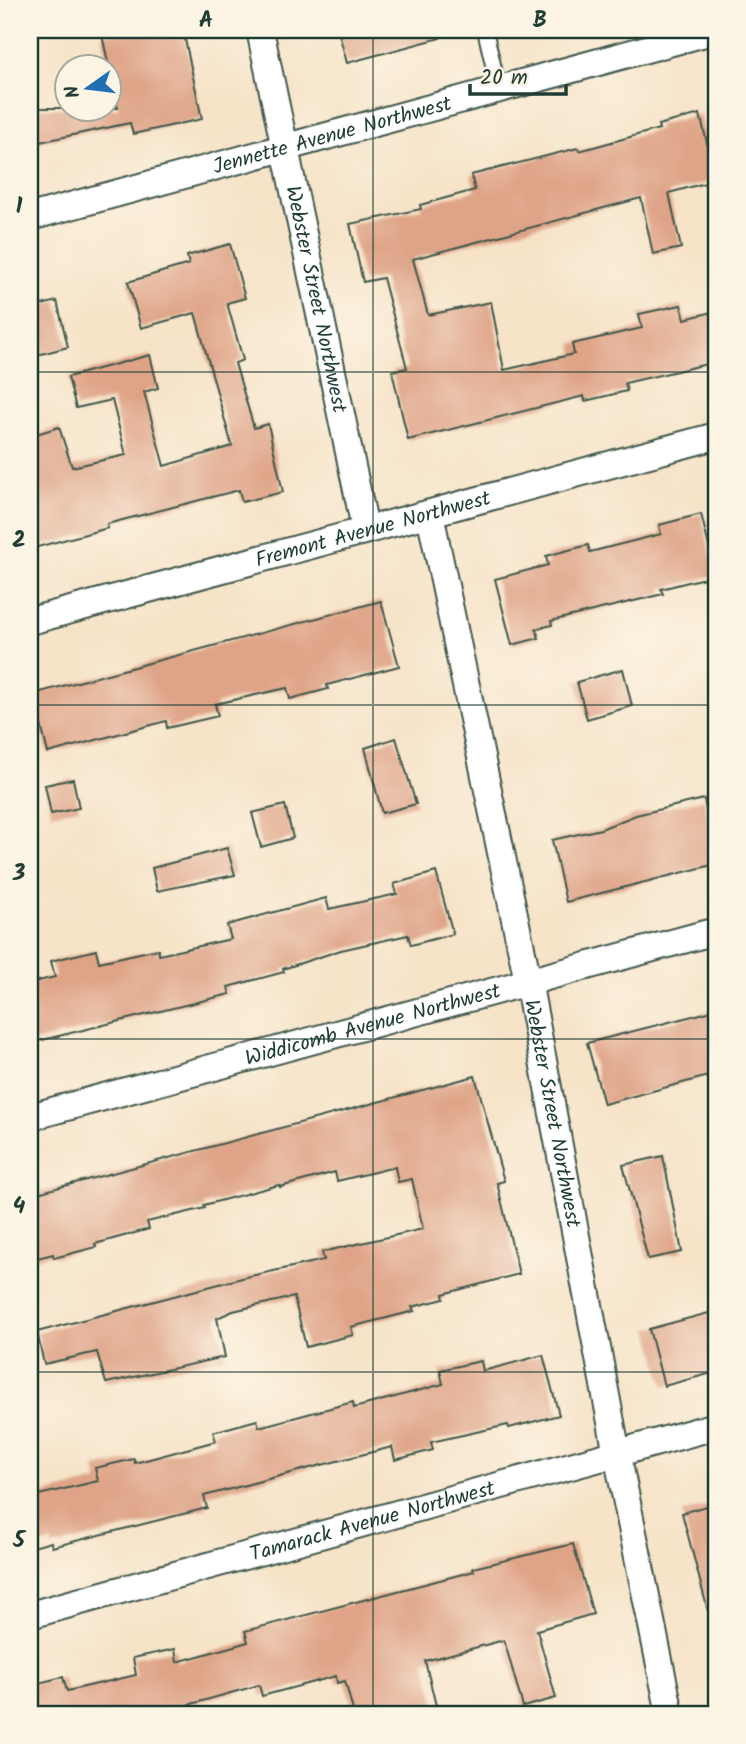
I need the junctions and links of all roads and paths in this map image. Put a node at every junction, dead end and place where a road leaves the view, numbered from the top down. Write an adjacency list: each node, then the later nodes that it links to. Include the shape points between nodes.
1 (260, 30): 5 (street, Webster Street Northwest)
2 (485, 30): 4 (lane)
3 (716, 30): 4 (street, Jennette Avenue Northwest)
4 (499, 89): 5 (street, Jennette Avenue Northwest)
5 (284, 148): 6 (street, Jennette Avenue Northwest); 9 (street, Webster Street Northwest)
6 (30, 217)
7 (716, 436): 8 (street, Fremont Avenue Northwest)
8 (430, 513): 9 (street, Fremont Avenue Northwest); 12 (street, Webster Street Northwest)
9 (365, 528): 10 (street, Fremont Avenue Northwest)
10 (30, 621)
11 (716, 931): 12 (street, Widdicomb Avenue Northwest)
12 (528, 981): 13 (street, Widdicomb Avenue Northwest); 15 (street, Webster Street Northwest)
13 (30, 1117)
14 (716, 1426): 15 (street, Tamarack Avenue Northwest)
15 (617, 1454): 16 (street, Tamarack Avenue Northwest); 17 (street, Webster Street Northwest)
16 (30, 1615)
17 (670, 1714)

